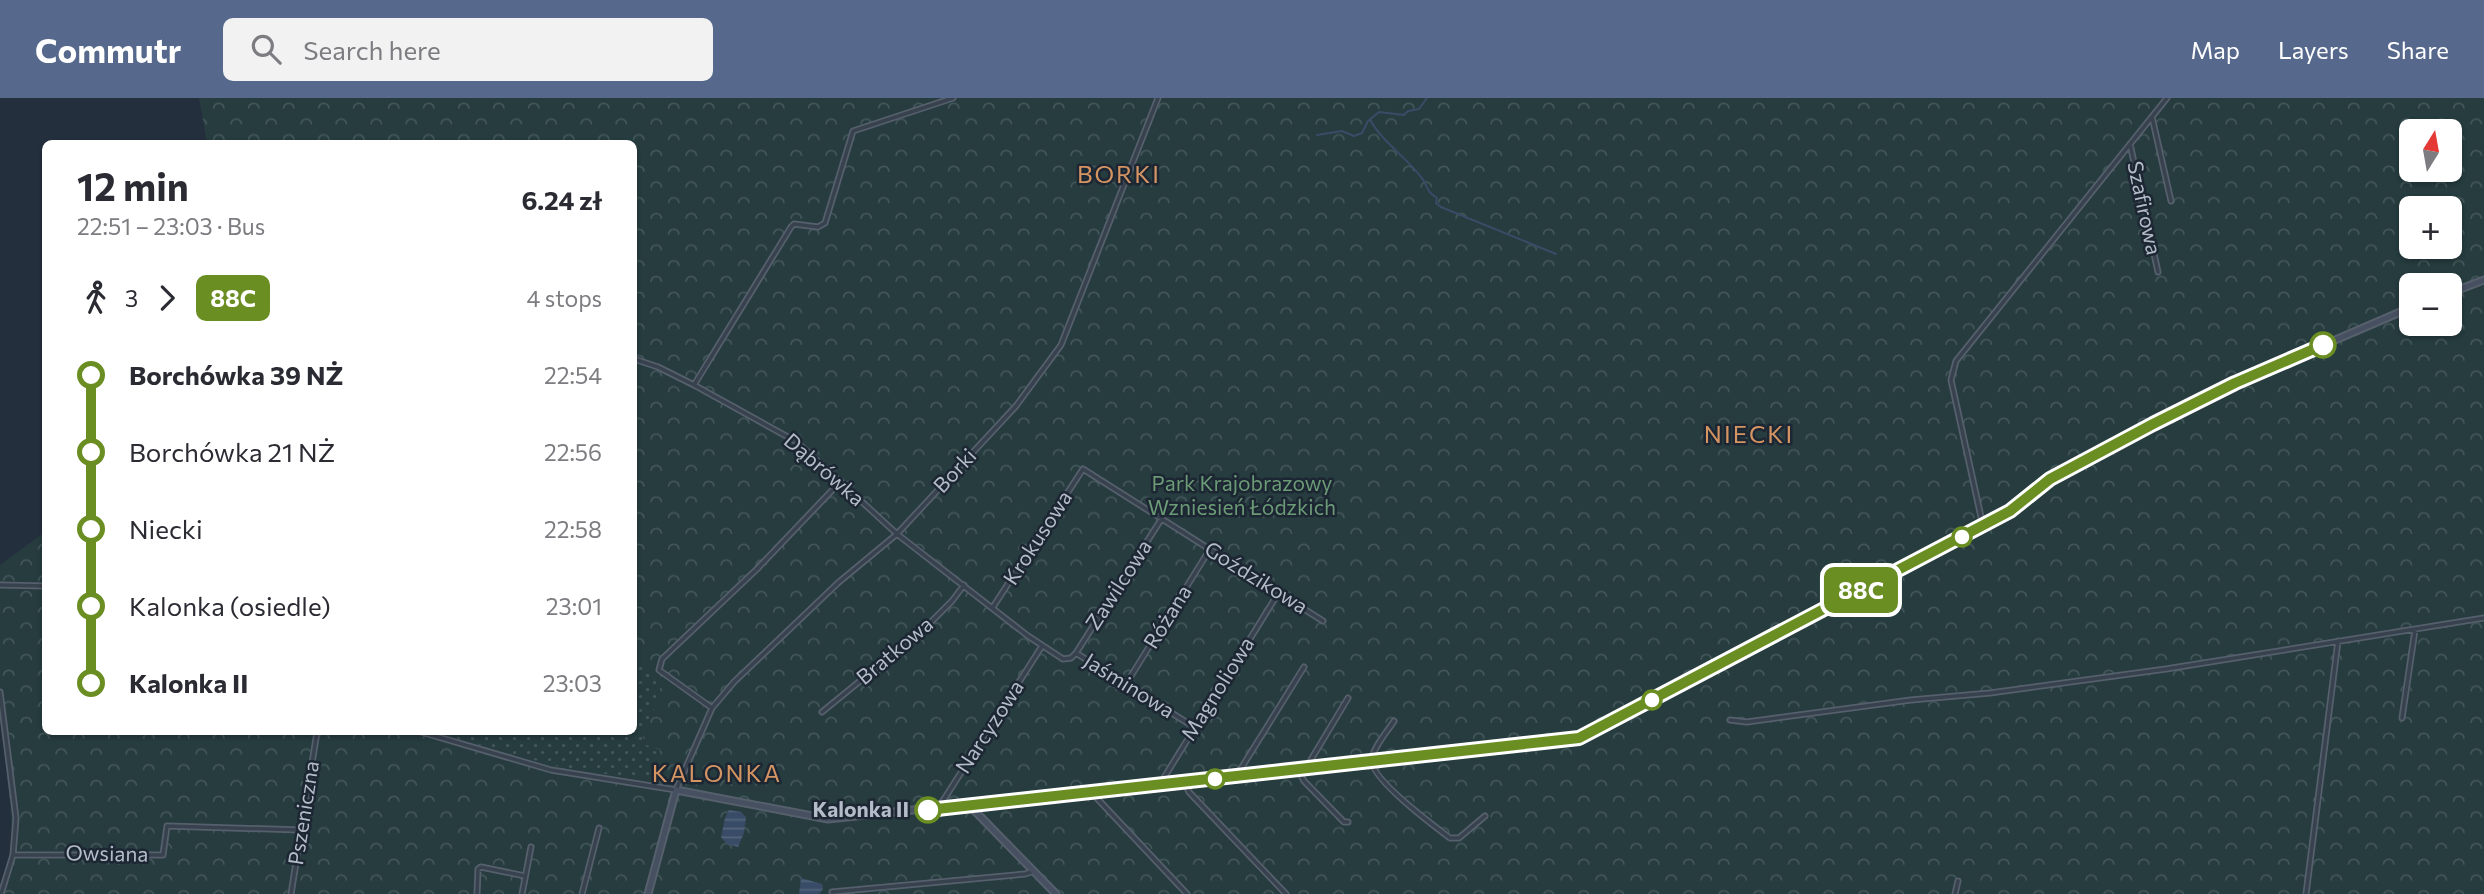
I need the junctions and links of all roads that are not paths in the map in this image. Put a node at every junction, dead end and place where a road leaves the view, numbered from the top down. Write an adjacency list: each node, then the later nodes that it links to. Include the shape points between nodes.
1 (953, 98): 12 (street, via 853,131 825,223 818,227 794,224)
2 (1158, 98): 17 (street, Borki, via 1061,345 1016,405)
3 (2168, 98): 4 (street)
4 (2152, 117): 5 (street); 6 (street)
5 (2130, 144): 7 (street, Szafirowa); 16 (street, via 1956,361 1951,374)
6 (2171, 201)
7 (2158, 272)
8 (2484, 281): 9 (street)
9 (2462, 289)
10 (2399, 313): 16 (street, via 2235,383 2153,424 2050,479)
11 (637, 360): 12 (street, Dąbrówka)
12 (694, 385): 14 (street, Dąbrówka, via 797,442)
13 (1083, 469): 15 (street, Goździkowa); 23 (street, Krokusowa)
14 (841, 481): 17 (street, Dąbrówka); 34 (street, via 662,659 659,670)
15 (1162, 518): 18 (street, Goździkowa); 29 (street, Zawilcowa)
16 (1983, 526): 42 (street, via 1585,736)
17 (897, 534): 19 (street, Dąbrówka); 34 (street, Borki, via 770,646)
18 (1210, 549): 22 (street, Goździkowa); 31 (street, Różana)
19 (964, 584): 23 (street, Jaśminowa); 35 (street, Bratkowa, via 925,628)
20 (0, 585): 21 (street)
21 (42, 586)
22 (1279, 592): 25 (street, Goździkowa); 39 (street, Magnoliowa)
23 (993, 607): 28 (street, Jaśminowa)
24 (2484, 618): 26 (street)
25 (1323, 621)
26 (2415, 630): 27 (street); 36 (street)
27 (2338, 641): 37 (street, via 1990,693 1747,722); 72 (street)
28 (1042, 646): 29 (street, Jaśminowa, via 1063,659); 51 (street, Narcyzowa)
29 (1076, 653): 31 (street, Jaśminowa)
30 (1304, 667): 45 (street)
31 (1126, 684): 39 (street, Jaśminowa)
32 (0, 692): 57 (street, via 16,818)
33 (1348, 698): 43 (street)
34 (712, 708): 48 (street, Borki)
35 (822, 712)
36 (2402, 718)
37 (1730, 720)
38 (1394, 721): 42 (street)
39 (1194, 727): 47 (street, Magnoliowa)
40 (317, 735): 55 (street, Pszeniczna)
41 (431, 735): 48 (street, via 551,770)
42 (1371, 762): 43 (street); 52 (street, via 1400,798 1450,838 1458,838)
43 (1306, 769): 44 (street)
44 (1298, 770): 45 (street); 53 (street)
45 (1237, 777): 46 (street)
46 (1185, 782): 47 (street); 70 (street, via 1189,792)
47 (1160, 785): 49 (street)
48 (676, 790): 51 (street, via 825,820); 67 (street)
49 (1091, 793): 50 (street); 69 (street)
50 (969, 806): 51 (street); 58 (street)
51 (938, 809)
52 (1485, 816)
53 (1348, 822)
54 (599, 828): 66 (street)
55 (301, 830): 57 (street, Owsiana, via 167,826 163,855); 63 (street, Pszeniczna)
56 (531, 847): 59 (street)
57 (13, 855): 62 (street)
58 (1034, 871): 61 (street); 68 (street)
59 (525, 876): 64 (street, via 481,867); 65 (street)
60 (1958, 881): 71 (street)
61 (832, 892)
62 (1, 894)
63 (291, 894)
64 (477, 894)
65 (522, 894)
66 (582, 894)
67 (648, 894)
68 (1056, 894)
69 (1187, 894)
70 (1286, 894)
71 (1955, 894)
72 (2306, 894)

